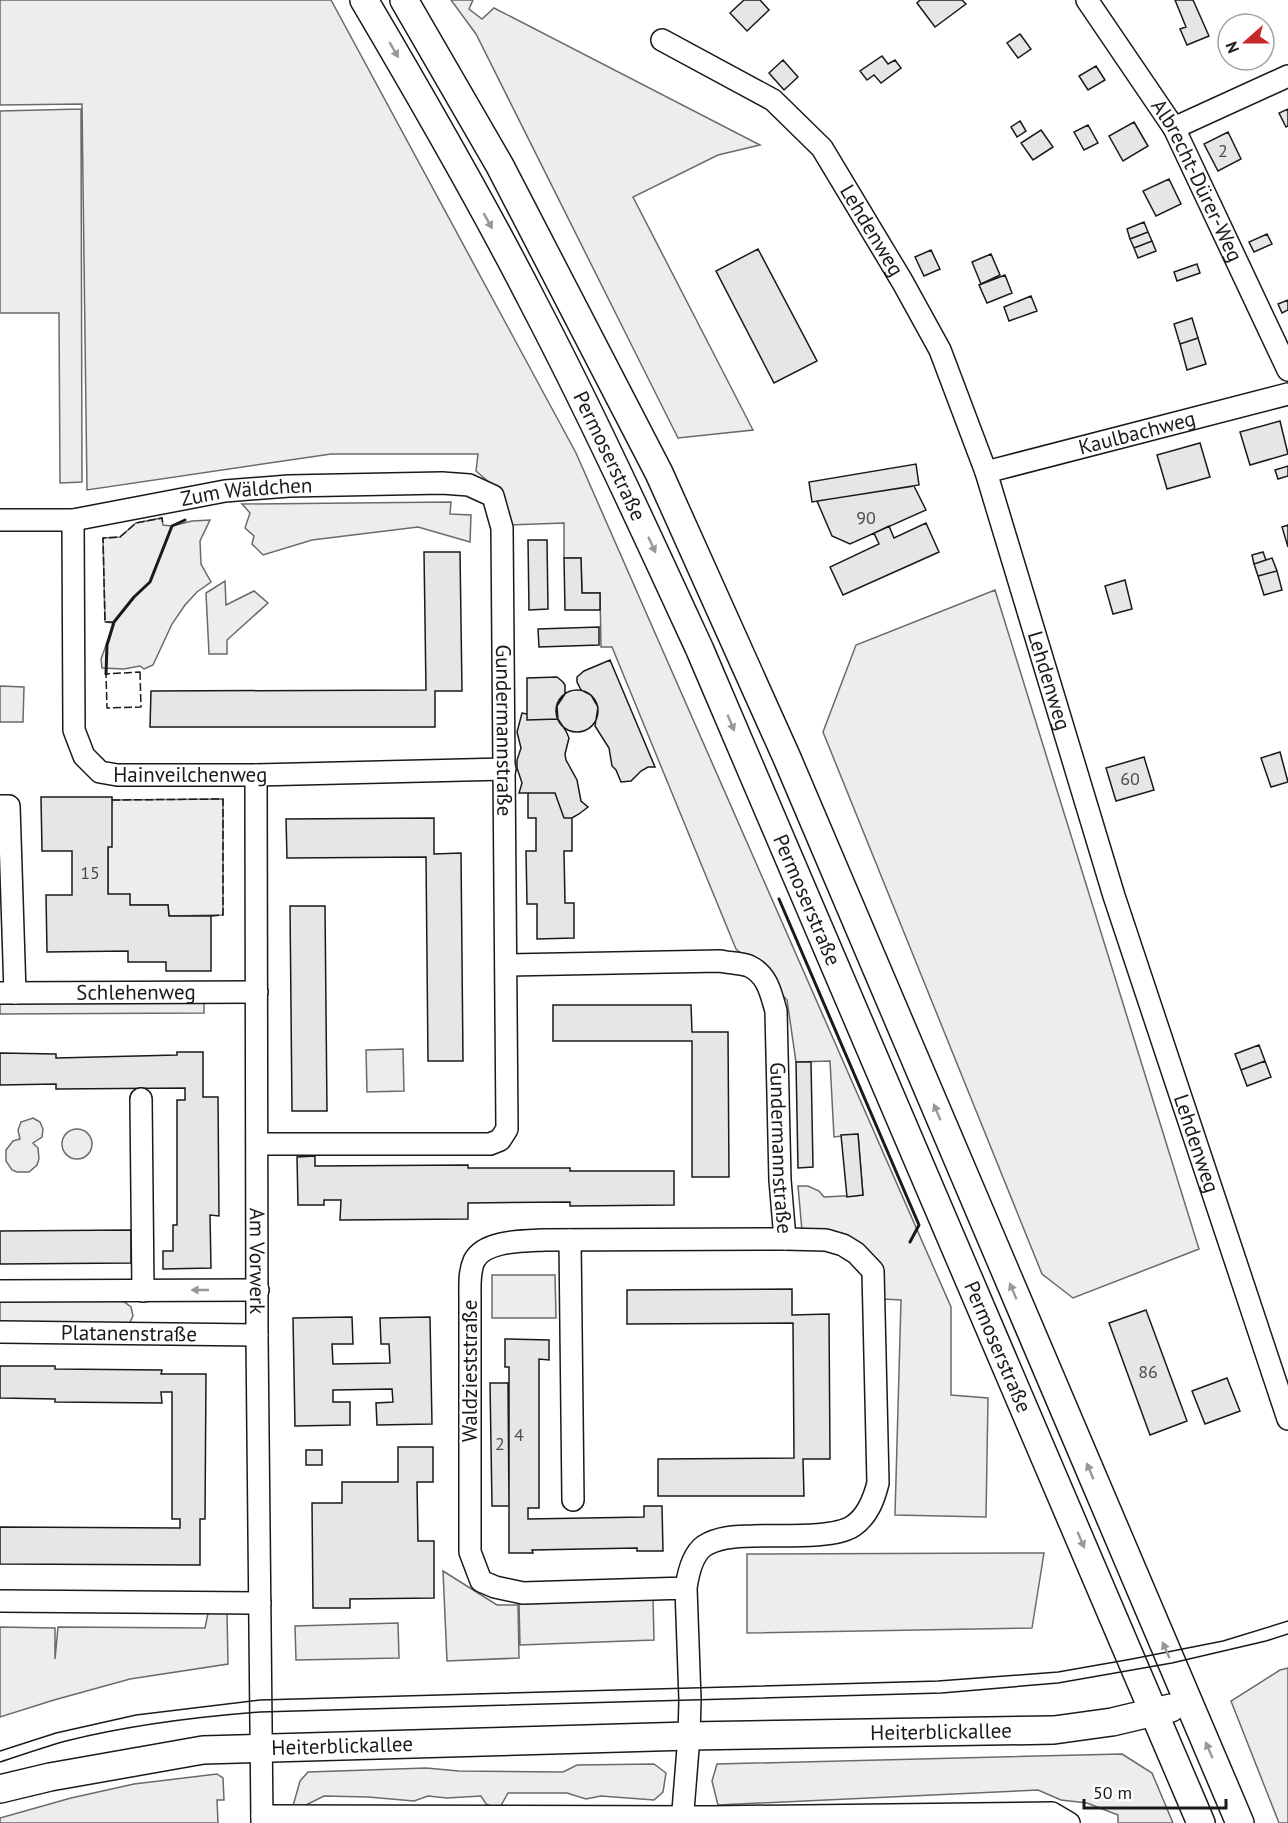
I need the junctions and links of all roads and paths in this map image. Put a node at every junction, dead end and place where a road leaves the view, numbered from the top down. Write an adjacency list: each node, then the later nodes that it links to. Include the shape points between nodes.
1 (364, 0): 35 (main road, Permoserstraße, one-way to 35, via 535,305 641,521 700,650)
2 (404, 0): 34 (main road, Permoserstraße, one-way to 2, via 787,758 664,483 500,166)
3 (1086, 0): 6 (street, Albrecht-Dürer-Weg)
4 (662, 40): 9 (street, Lehdenweg, via 773,100 822,148 940,351)
5 (1288, 76): 6 (street)
6 (1174, 128): 7 (street, Albrecht-Dürer-Weg)
7 (1288, 370)
8 (1288, 394): 9 (street, Kaulbachweg)
9 (986, 472): 29 (street, Lehdenweg, via 1114,896)
10 (493, 496): 12 (street, Zum Wäldchen, via 469,485 442,483 290,486 225,491); 13 (street, Gundermannstraße, via 502,528)
11 (0, 520): 12 (street, Zum Wäldchen)
12 (73, 520): 14 (street, Hainveilchenweg, via 75,730 84,756 100,772 117,775)
13 (505, 769): 14 (street, Hainveilchenweg); 17 (street, Gundermannstraße)
14 (256, 775): 18 (street, Am Vorwerk)
15 (0, 806): 16 (street, Schlehenweg, via 9,806)
16 (6, 951): 19 (street, Schlehenweg)
17 (506, 965): 21 (street, Gundermannstraße, via 507,1129 500,1140 490,1144); 22 (street, Gundermannstraße, via 720,961 749,966 763,978 769,985 776,1011)
18 (257, 992): 19 (street, Schlehenweg); 21 (street, Am Vorwerk)
19 (8, 993)
20 (141, 1099): 24 (street, Platanenstraße)
21 (258, 1144): 25 (street, Am Vorwerk)
22 (785, 1239): 23 (street, Waldzieststraße); 31 (street, Gundermannstraße, via 826,1240 843,1245 873,1271 878,1483 865,1515 852,1527 824,1534 724,1538 702,1547 689,1569)
23 (570, 1240): 30 (street); 31 (street, Waldzieststraße, via 504,1242 482,1251 475,1260 470,1280 471,1552 482,1581 523,1593)
24 (143, 1290): 25 (street, Platanenstraße, one-way to 24); 26 (street, Platanenstraße)
25 (258, 1290): 28 (street, Am Vorwerk)
26 (0, 1291)
27 (0, 1332): 28 (street, Platanenstraße)
28 (257, 1335): 33 (street, Am Vorwerk)
29 (1288, 1419)
30 (573, 1500)
31 (686, 1588): 36 (street)
32 (0, 1601): 33 (street)
33 (260, 1603): 37 (street, Am Vorwerk)
34 (1189, 1704): 35 (main road, Heiterblickallee); 43 (main road, Permoserstraße, one-way to 34)
35 (1153, 1712): 36 (main road, Heiterblickallee, via 1054,1730); 42 (main road, Permoserstraße)
36 (689, 1736): 37 (main road, Heiterblickallee); 40 (street)
37 (261, 1748): 38 (main road, Heiterblickallee, via 203,1750); 39 (street, Am Vorwerk)
38 (0, 1789)
39 (262, 1820): 40 (street)
40 (682, 1820): 41 (street, via 1052,1813)
41 (1069, 1823)
42 (1201, 1823)
43 (1240, 1823)

